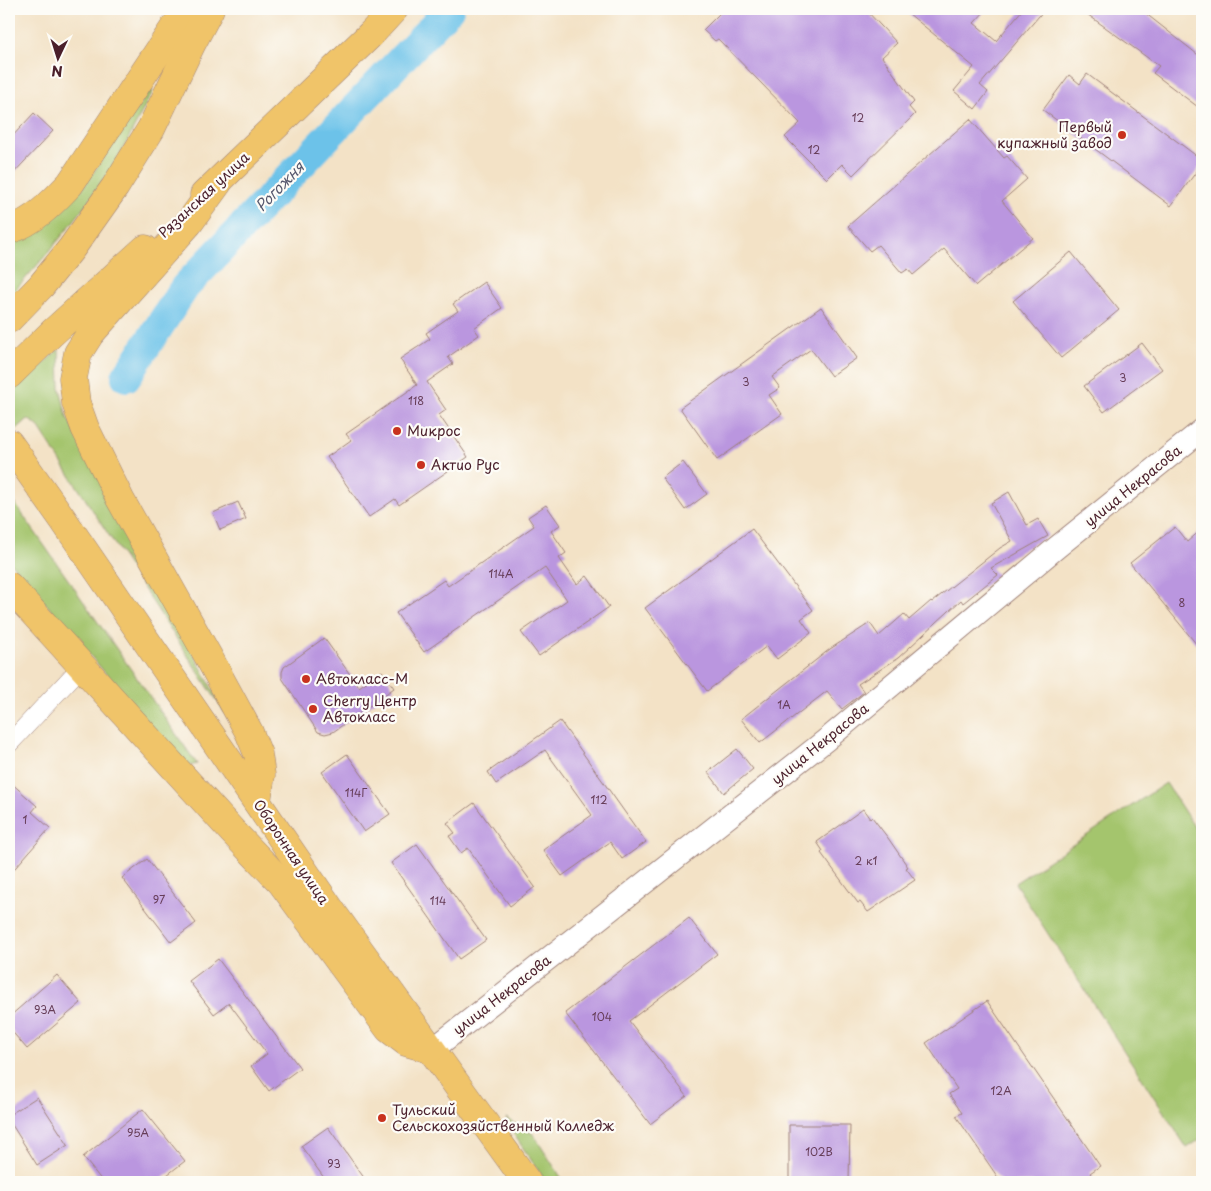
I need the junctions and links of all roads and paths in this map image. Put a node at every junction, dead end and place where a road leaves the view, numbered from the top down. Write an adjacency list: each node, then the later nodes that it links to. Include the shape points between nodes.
1 (189, 9): 5 (main road, via 70,184 36,216)
2 (210, 9): 6 (main road, via 151,129 115,187 71,249)
3 (394, 9): 4 (main road, Рязанская улица)
4 (218, 184): 7 (main road, Рязанская улица); 13 (main road, via 189,223 90,334 78,352 73,378 76,403 85,428 120,499 249,732 258,754)
5 (9, 230)
6 (9, 319)
7 (9, 375)
8 (1202, 430): 16 (street, улица Некрасова, via 826,740)
9 (9, 443): 13 (main road, Оборонная улица)
10 (9, 586): 11 (main road)
11 (82, 666): 12 (street); 14 (main road)
12 (9, 744)
13 (262, 811): 14 (main road); 15 (main road, Оборонная улица)
14 (281, 882): 15 (main road); 16 (main road, via 389,1029)
15 (335, 916): 16 (main road, Оборонная улица)
16 (419, 1041): 17 (main road, Оборонная улица)
17 (527, 1182)

